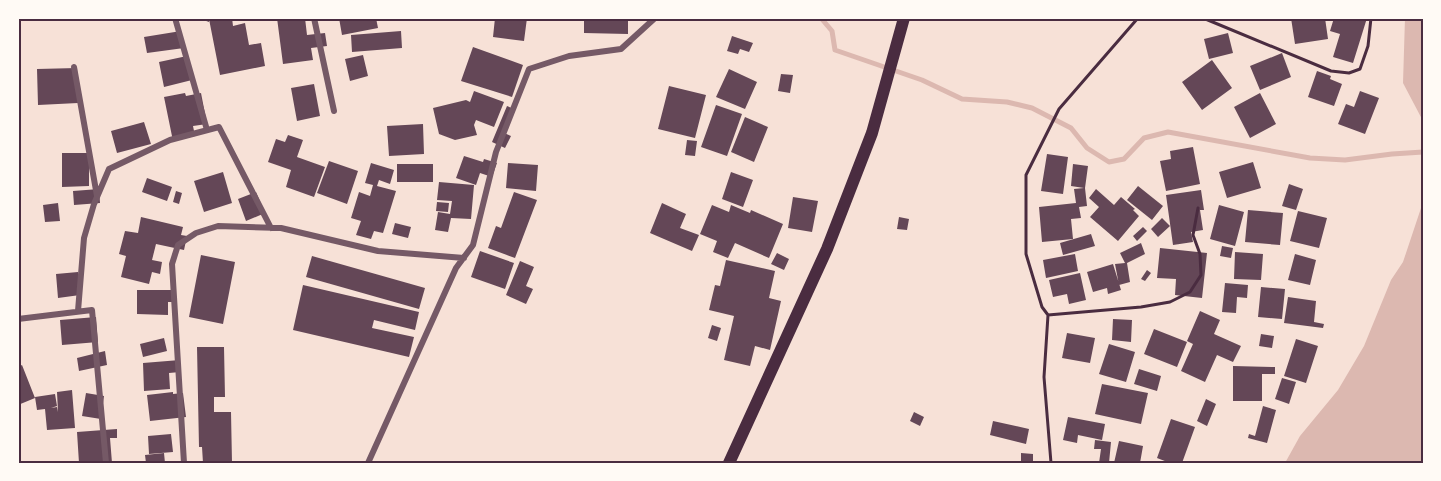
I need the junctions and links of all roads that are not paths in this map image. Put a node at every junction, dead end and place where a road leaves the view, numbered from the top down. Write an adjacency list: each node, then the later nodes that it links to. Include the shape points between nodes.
1 (176, 18): 7 (street)
2 (314, 18): 6 (street)
3 (655, 18): 10 (street, via 621,49 569,56 529,69 496,152 473,245)
4 (904, 18): 16 (main road, via 872,133 827,249)
5 (74, 67): 8 (street)
6 (334, 111)
7 (207, 130): 8 (street, via 170,140 109,169); 9 (street, via 219,127)
8 (97, 196): 11 (street, via 84,238)
9 (271, 228): 10 (street, via 378,251); 14 (street, via 218,226 196,233 178,245 172,264)
10 (464, 258): 15 (street, via 456,268)
11 (78, 311): 12 (street); 13 (street, via 92,310)
12 (18, 319)
13 (106, 463)
14 (184, 463)
15 (368, 463)
16 (729, 463)

